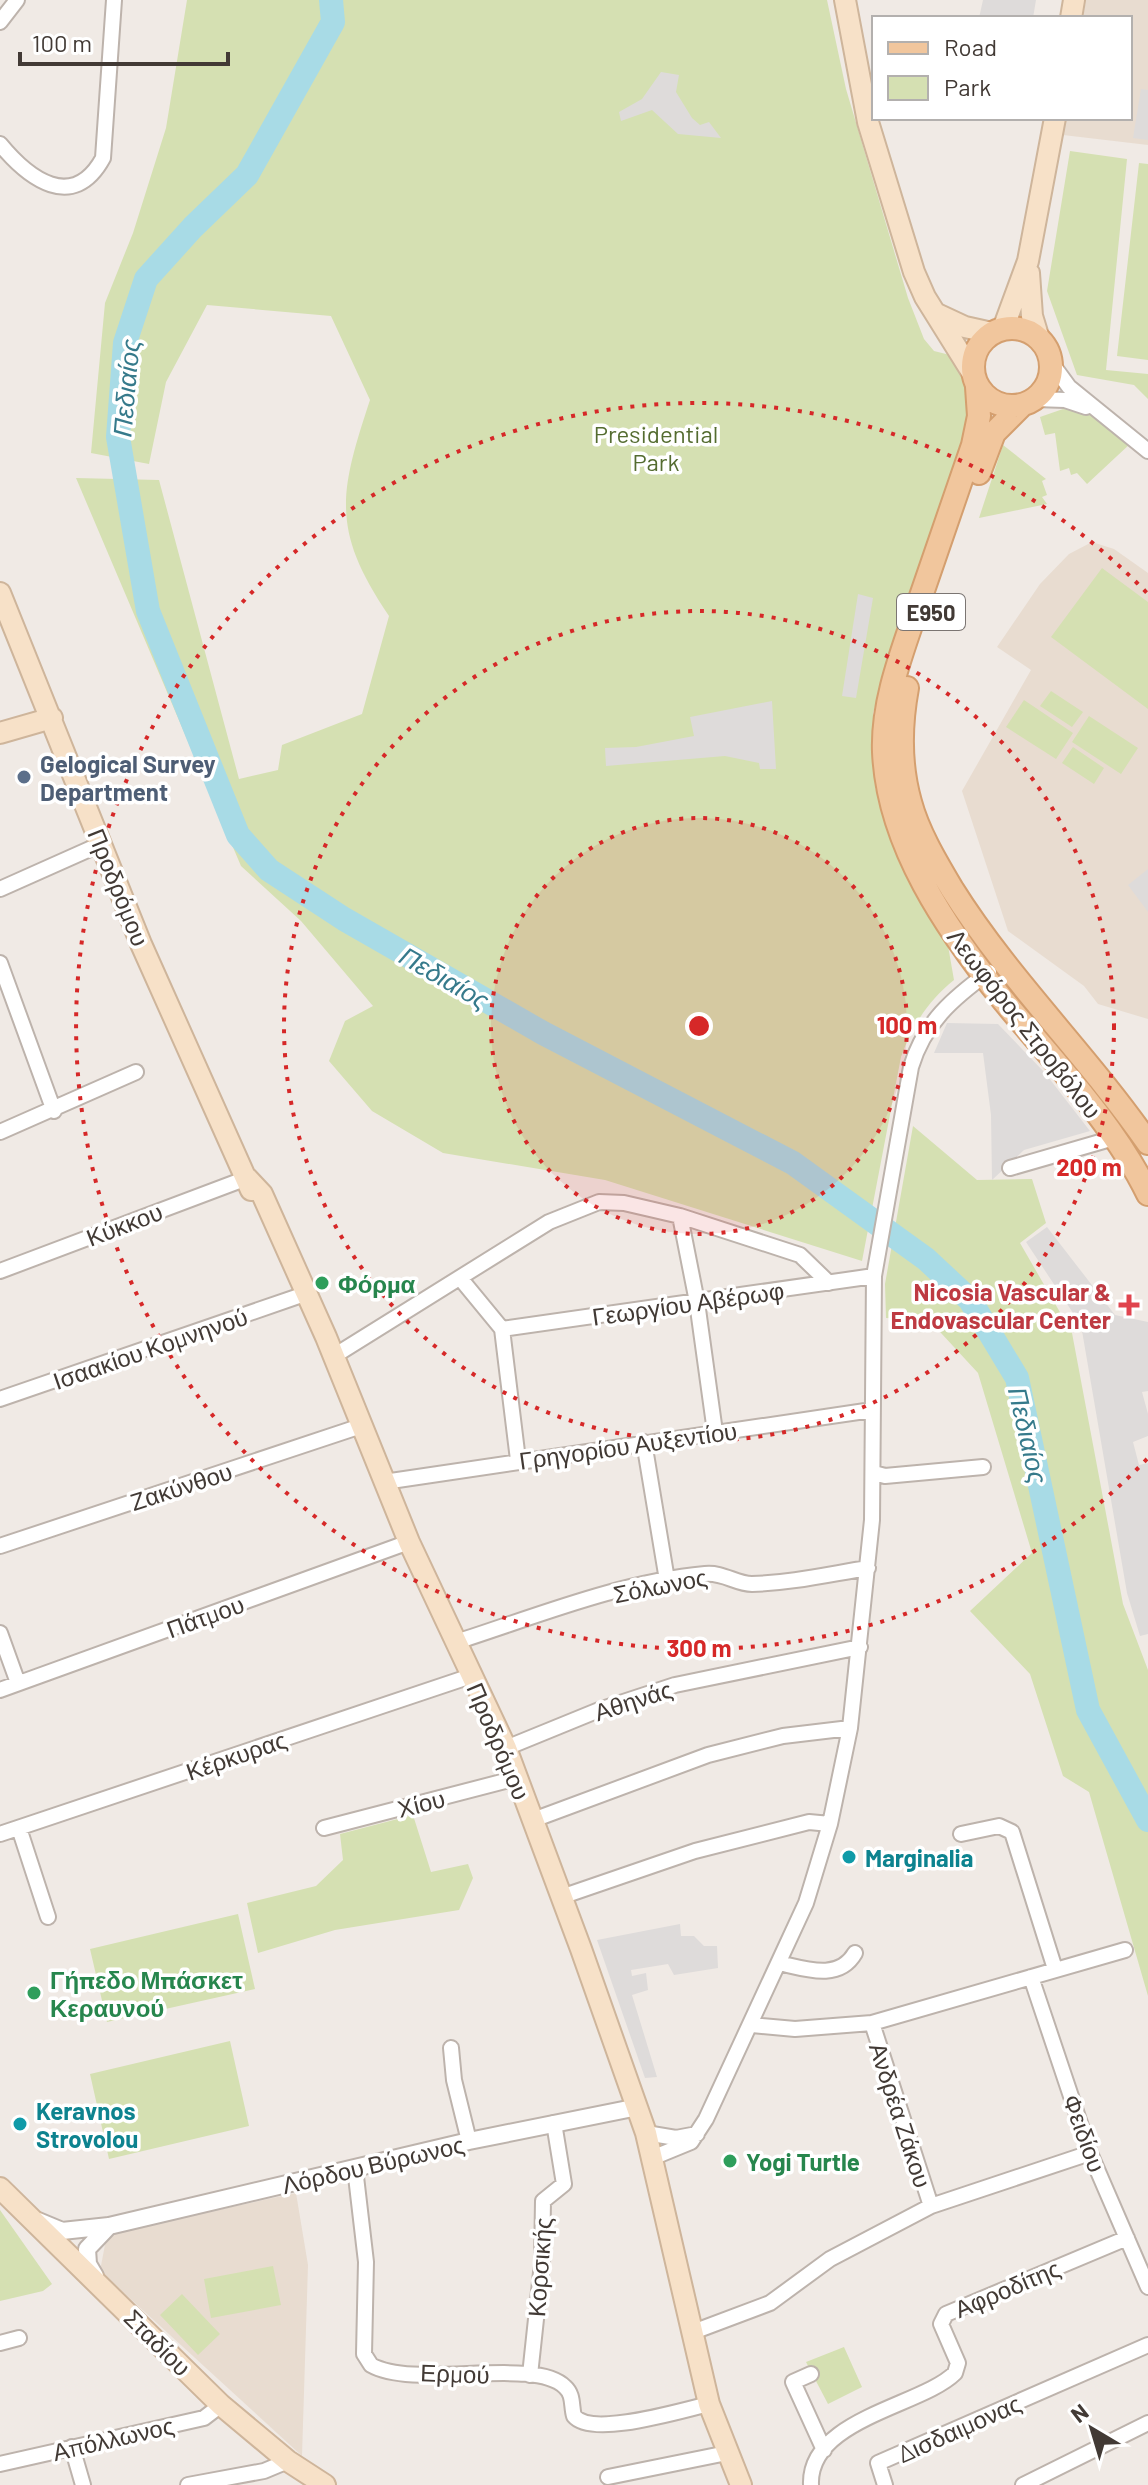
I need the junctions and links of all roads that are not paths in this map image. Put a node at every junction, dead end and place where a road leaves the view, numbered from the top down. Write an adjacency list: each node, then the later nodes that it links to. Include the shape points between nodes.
1 (17, 0): 4 (street)
2 (114, 0): 6 (street, via 103,158 90,176 61,187 37,180)
3 (845, 0): 8 (main road, via 868,122 914,272)
4 (0, 22)
5 (1055, 120): 7 (main road)
6 (0, 144)
7 (1028, 261): 9 (main road); 10 (main road)
8 (935, 313): 9 (main road, via 965,327); 12 (main road)
9 (997, 331): 10 (main road, via 1018,328); 12 (main road, via 975,353)
10 (1039, 339): 11 (main road)
11 (1050, 361): 13 (main road, via 1048,382); 14 (street, via 1069,387)
12 (975, 380): 13 (main road, via 993,402); 23 (main road, Λεωφόρος Στροβόλου / E950, via 979,416 973,445 900,660 884,752 905,843 949,925)
13 (1028, 402): 14 (street, via 1065,400); 21 (main road, Λεωφόρος Στροβόλου / E950, via 1001,423 988,446 908,684 901,743 910,804 923,835 966,912)
14 (1104, 415): 15 (street)
15 (1148, 451)
16 (0, 593): 17 (main road, Προδρόμου)
17 (52, 718): 18 (main road); 19 (main road, Προδρόμου)
18 (0, 733)
19 (101, 844): 20 (street); 30 (main road, Προδρόμου)
20 (0, 889)
21 (1002, 962): 23 (street); 28 (main road, Λεωφόρος Στροβόλου / E950)
22 (0, 963): 25 (street)
23 (984, 976): 27 (main road, Λεωφόρος Στροβόλου / E950); 34 (street, via 950,1002 925,1032 911,1067)
24 (136, 1072): 25 (street)
25 (54, 1111): 26 (street)
26 (0, 1132)
27 (1114, 1138): 29 (street); 31 (main road, Λεωφόρος Στροβόλου / E950)
28 (1148, 1143)
29 (1010, 1168)
30 (247, 1178): 33 (street, Κύκκου); 37 (main road, Προδρόμου); 40 (main road, Προδρόμου, via 262,1194)
31 (1148, 1194)
32 (680, 1216): 35 (street, via 599,1202 549,1222); 36 (street, via 800,1255); 38 (street)
33 (0, 1271)
34 (874, 1276): 36 (street, Γεωργίου Αβέρωφ); 42 (street)
35 (460, 1278): 39 (street); 40 (street)
36 (829, 1283): 38 (street, Γεωργίου Αβέρωφ)
37 (299, 1296): 40 (main road, Προδρόμου, via 318,1343); 41 (street, Ισαακίου Κομνηνού)
38 (697, 1302): 39 (street, Γεωργίου Αβέρωφ); 44 (street)
39 (502, 1329): 46 (street)
40 (334, 1356): 43 (main road, Προδρόμου)
41 (0, 1399)
42 (872, 1410): 44 (street, Γρηγορίου Αυξεντίου); 48 (street)
43 (361, 1426): 49 (main road, Προδρόμου); 51 (street, Ζακύνθου)
44 (715, 1432): 45 (street, Γρηγορίου Αυξεντίου)
45 (644, 1442): 46 (street, Γρηγορίου Αυξεντίου); 53 (street)
46 (518, 1460): 49 (street, Γρηγορίου Αυξεντίου)
47 (983, 1467): 48 (street)
48 (874, 1473): 52 (street)
49 (384, 1482): 50 (main road, Προδρόμου)
50 (409, 1542): 55 (main road, Προδρόμου); 58 (street, Πάτμου)
51 (0, 1546)
52 (868, 1568): 53 (street, Σόλωνος, via 772,1583 747,1584 726,1574); 56 (street)
53 (667, 1580): 55 (street, Σόλωνος)
54 (0, 1633): 58 (street)
55 (456, 1642): 57 (main road, Προδρόμου)
56 (860, 1647): 60 (street); 61 (street, Αθηνάς, via 675,1685)
57 (471, 1676): 61 (main road, Προδρόμου); 65 (street, Κέρκυρας)
58 (18, 1683): 59 (street, Πάτμου)
59 (0, 1690)
60 (850, 1728): 63 (street, via 783,1736 708,1755); 64 (street)
61 (506, 1748): 62 (main road, Προδρόμου)
62 (517, 1778): 63 (main road, Προδρόμου); 66 (street, Χίου)
63 (533, 1820): 69 (main road, Προδρόμου)
64 (830, 1824): 69 (street, via 809,1822 695,1851); 73 (street, via 806,1903)
65 (19, 1828): 67 (street, Κέρκυρας); 70 (street)
66 (324, 1828)
67 (0, 1834)
68 (961, 1834): 74 (street, via 999,1826 1012,1832)
69 (561, 1897): 79 (main road, Προδρόμου)
70 (48, 1917)
71 (1125, 1950): 74 (street)
72 (855, 1953): 73 (street, via 838,1970)
73 (779, 1963): 77 (street)
74 (1055, 1969): 75 (street)
75 (1031, 1977): 76 (street); 84 (street, Φειδίου)
76 (872, 2023): 77 (street, via 785,2030); 88 (street, Ανδρέα Ζάκου)
77 (752, 2025): 82 (street)
78 (451, 2048): 83 (street)
79 (638, 2107): 80 (street, Λόρδου Βύρωνος); 81 (main road, Προδρόμου)
80 (554, 2123): 83 (street, Λόρδου Βύρωνος); 99 (street, Κορσικής, via 564,2184 543,2201)
81 (646, 2133): 82 (street, via 676,2138); 85 (main road, Προδρόμου)
82 (697, 2134): 85 (street, via 679,2149)
83 (469, 2141): 86 (street, Λόρδου Βύρωνος)
84 (1090, 2153): 88 (street); 91 (street, Φειδίου)
85 (652, 2158): 94 (main road, Προδρόμου)
86 (355, 2168): 90 (street, Λόρδου Βύρωνος); 99 (street, Ερμού, via 366,2262 366,2360 376,2368 439,2375)
87 (0, 2188): 89 (main road, Σταδίου)
88 (931, 2206): 94 (street, via 830,2259 770,2303)
89 (30, 2216): 90 (street, Λόρδου Βύρωνος, via 62,2231); 92 (main road, Σταδίου)
90 (109, 2226): 92 (street, via 87,2249)
91 (1127, 2238): 93 (street, Φειδίου); 104 (street, Αφροδίτης, via 946,2314 941,2324 958,2363 955,2373 875,2412)
92 (98, 2281): 101 (main road, Σταδίου)
93 (1148, 2287)
94 (693, 2332): 100 (main road, Προδρόμου)
95 (19, 2338): 96 (street)
96 (0, 2343)
97 (1148, 2345): 114 (street, Δισδαιμονας, via 878,2463)
98 (811, 2374): 104 (street, via 793,2382)
99 (530, 2375): 100 (street, Ερμού, via 564,2385 574,2416 589,2425 653,2418)
100 (709, 2404): 105 (main road, Προδρόμου)
101 (221, 2405): 103 (street, Απόλλωνος, via 204,2418); 106 (main road, Σταδίου)
102 (1148, 2423): 115 (street)
103 (72, 2447): 107 (street, Απόλλωνος); 109 (street)
104 (824, 2450): 113 (street, via 812,2470)
105 (727, 2453): 108 (street); 112 (main road, Προδρόμου)
106 (288, 2461): 110 (street, via 264,2471); 111 (main road, Σταδίου)
107 (0, 2464)
108 (608, 2477)
109 (83, 2485)
110 (188, 2485)
111 (325, 2485)
112 (741, 2485)
113 (811, 2485)
114 (885, 2485)
115 (1023, 2485)

